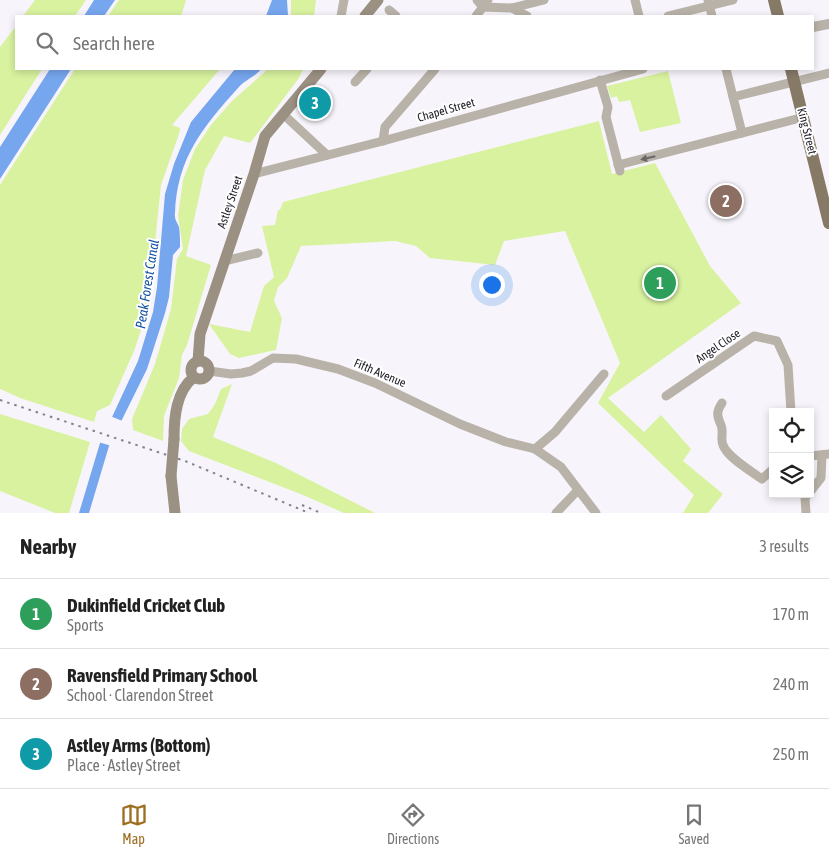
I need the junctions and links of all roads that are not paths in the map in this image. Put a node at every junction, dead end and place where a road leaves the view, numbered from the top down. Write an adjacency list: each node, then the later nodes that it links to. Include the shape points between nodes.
1 (344, 0): 10 (street)
2 (378, 0): 11 (main road)
3 (544, 0): 9 (street)
4 (635, 0): 14 (street)
5 (733, 0): 8 (street)
6 (774, 0): 16 (main road)
7 (483, 2): 9 (street); 12 (street)
8 (709, 3): 15 (street)
9 (512, 8): 13 (street)
10 (341, 15)
11 (366, 15)
12 (476, 15)
13 (525, 15)
14 (639, 15)
15 (671, 15)
16 (778, 15)
17 (829, 24): 18 (street)
18 (814, 28)
19 (320, 70): 30 (main road, Astley Street)
20 (365, 70): 28 (street)
21 (434, 70): 33 (street, via 385,127)
22 (634, 70): 24 (street, Chapel Street)
23 (726, 70): 29 (street)
24 (615, 72): 27 (street, Chapel Street)
25 (829, 73): 26 (street)
26 (793, 75): 29 (street); 31 (main road, King Street)
27 (600, 80): 32 (street, one-way to 27, via 619,168); 33 (street, Chapel Street)
28 (355, 82)
29 (733, 97): 32 (street)
30 (284, 114): 34 (street); 35 (main road, Astley Street, via 265,136)
31 (804, 117): 32 (street); 36 (main road, King Street)
32 (742, 133)
33 (384, 141): 34 (street, Chapel Street)
34 (326, 155): 35 (street, Chapel Street)
35 (254, 174): 38 (main road, Astley Street)
36 (829, 224)
37 (258, 253): 38 (street)
38 (224, 262): 39 (main road, Astley Street, via 200,334)
39 (198, 361): 40 (main road, via 206,363); 42 (main road, via 190,369)
40 (209, 371): 42 (main road, via 205,378); 46 (street, Fifth Avenue, via 242,373 273,358 322,365 375,383 506,442)
41 (604, 374): 46 (street, via 555,432)
42 (194, 377): 52 (main road, bridge, via 178,403 175,418 171,476)
43 (666, 396): 45 (street, Angel Close, via 754,336 777,341 788,365)
44 (722, 404): 48 (street, via 717,418 722,428 722,444 727,452 762,479)
45 (791, 408)
46 (536, 448): 50 (street, via 560,467)
47 (826, 455): 49 (street, via 821,478)
48 (769, 473)
49 (814, 487)
50 (578, 490): 53 (street); 54 (street)
51 (805, 498): 55 (street)
52 (175, 513)
53 (556, 513)
54 (596, 513)
55 (806, 513)

